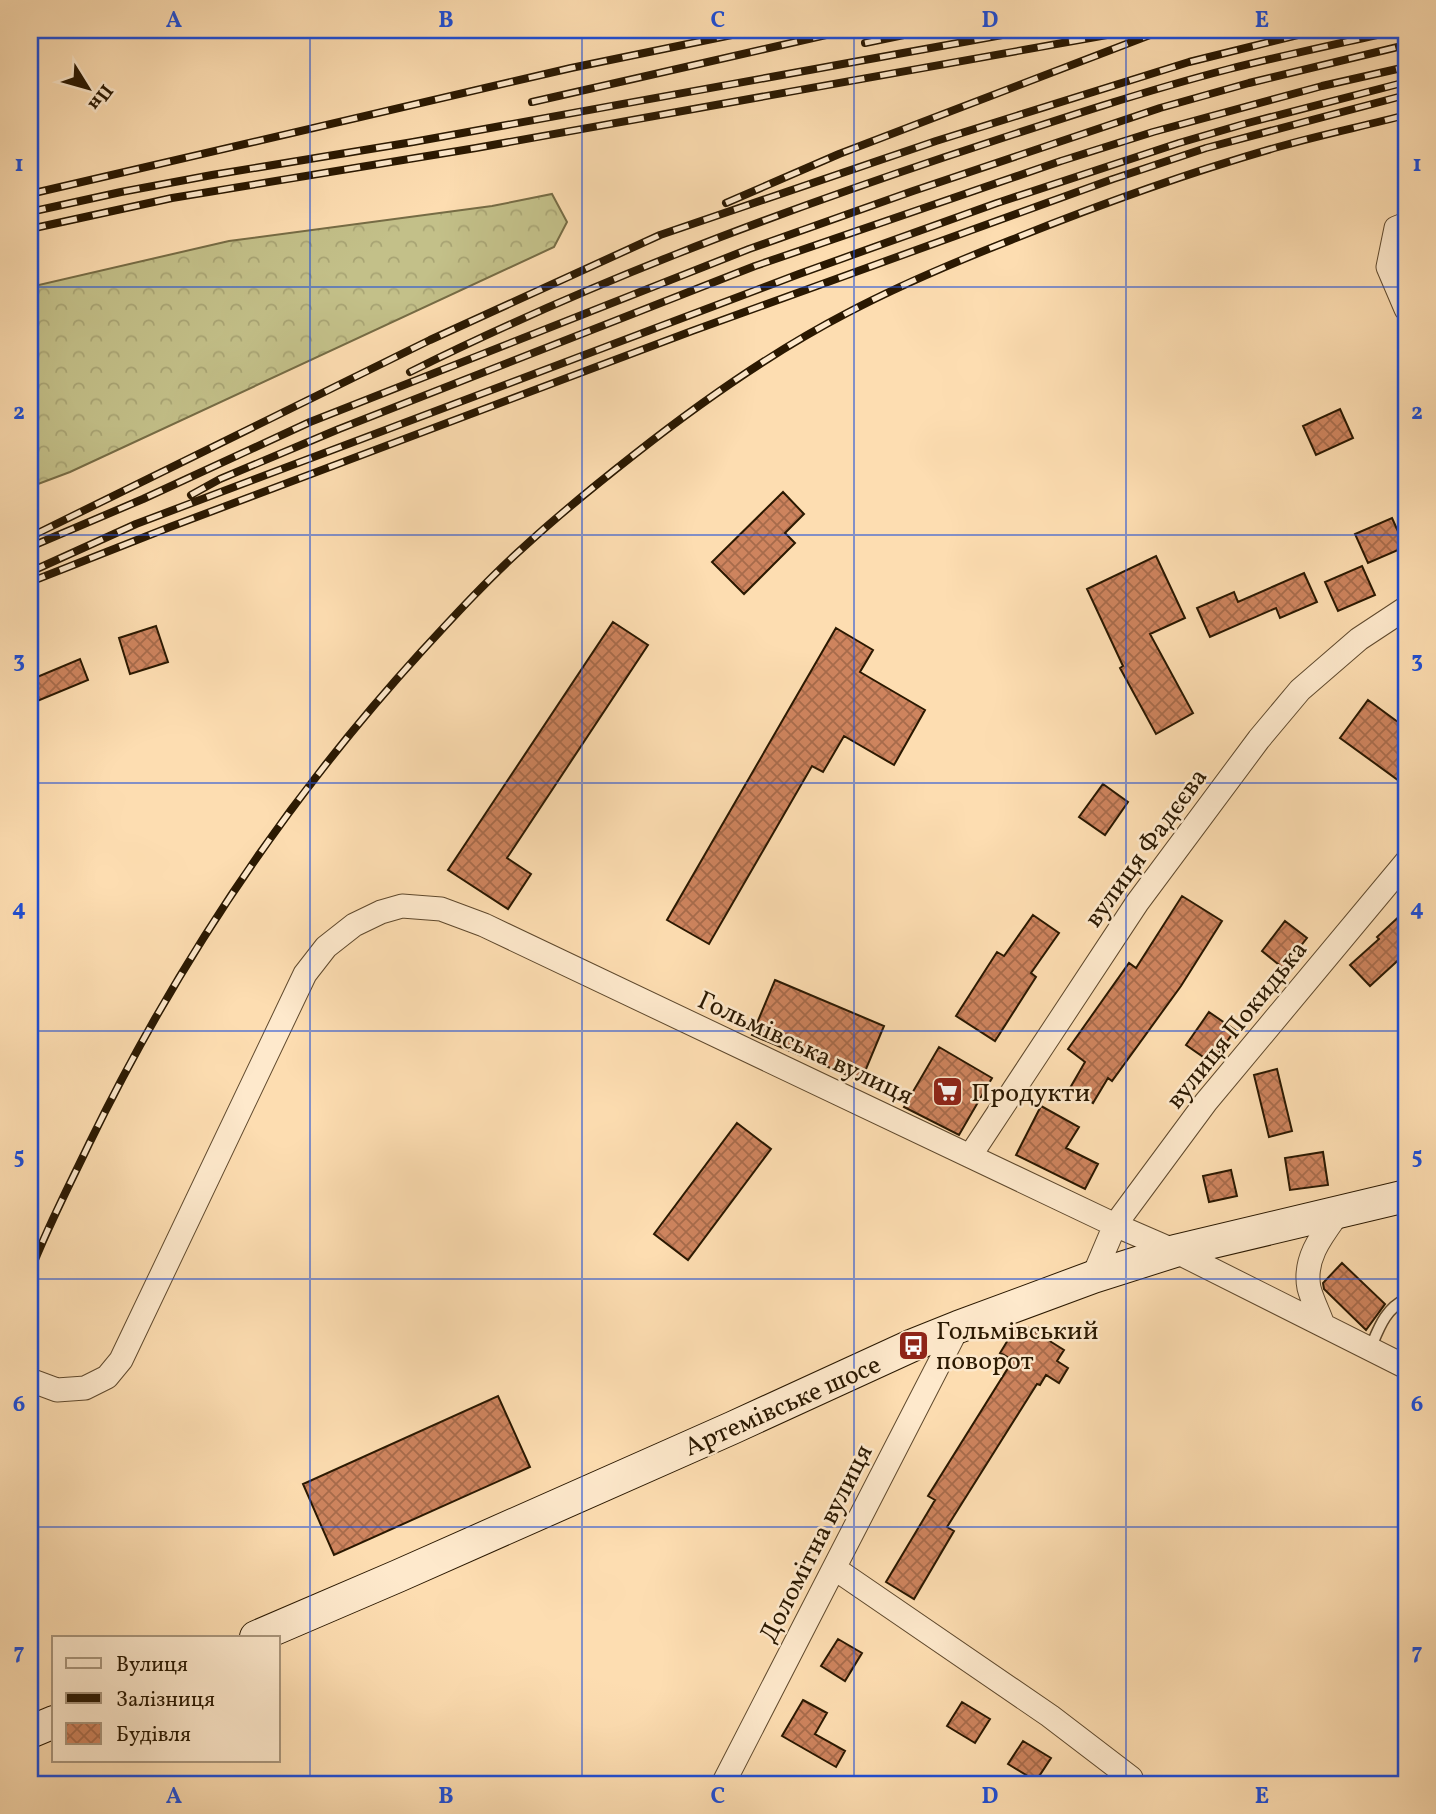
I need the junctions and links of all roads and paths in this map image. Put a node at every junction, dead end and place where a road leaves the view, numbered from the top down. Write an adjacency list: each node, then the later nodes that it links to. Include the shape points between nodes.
1 (1406, 224): 2 (street, via 1396,228 1388,267)
2 (1406, 309)
3 (1406, 608): 5 (street, вулиця Фадєєва, via 1359,639 1300,690 1259,739 1137,903)
4 (1406, 862): 8 (street, вулиця Покидька, via 1206,1102)
5 (971, 1156): 8 (street, Гольмівська вулиця); 16 (street, Гольмівська вулиця, via 484,925 441,909 402,906 354,925 326,947 305,974 121,1360 107,1377 85,1388 57,1390)
6 (1406, 1196): 7 (main road, Артемівське шосе)
7 (1339, 1212): 9 (main road, Артемівське шосе); 12 (street, via 1317,1242 1308,1267)
8 (1115, 1226): 9 (street, Гольмівська вулиця); 10 (street, вулиця Покидька)
9 (1175, 1251): 10 (main road, Артемівське шосе); 12 (street, Гольмівська вулиця)
10 (1093, 1277): 13 (main road, Артемівське шосе)
11 (1406, 1299): 14 (lane, via 1385,1316)
12 (1323, 1325): 14 (street, Гольмівська вулиця)
13 (958, 1327): 17 (street, Доломітна вулиця); 18 (main road, Артемівське шосе)
14 (1370, 1349): 15 (street, Гольмівська вулиця)
15 (1406, 1367)
16 (30, 1380)
17 (834, 1568): 21 (street, via 1050,1716); 22 (street, Доломітна вулиця)
18 (258, 1636)
19 (52, 1723): 20 (main road)
20 (30, 1732)
21 (1131, 1778)
22 (723, 1784)

